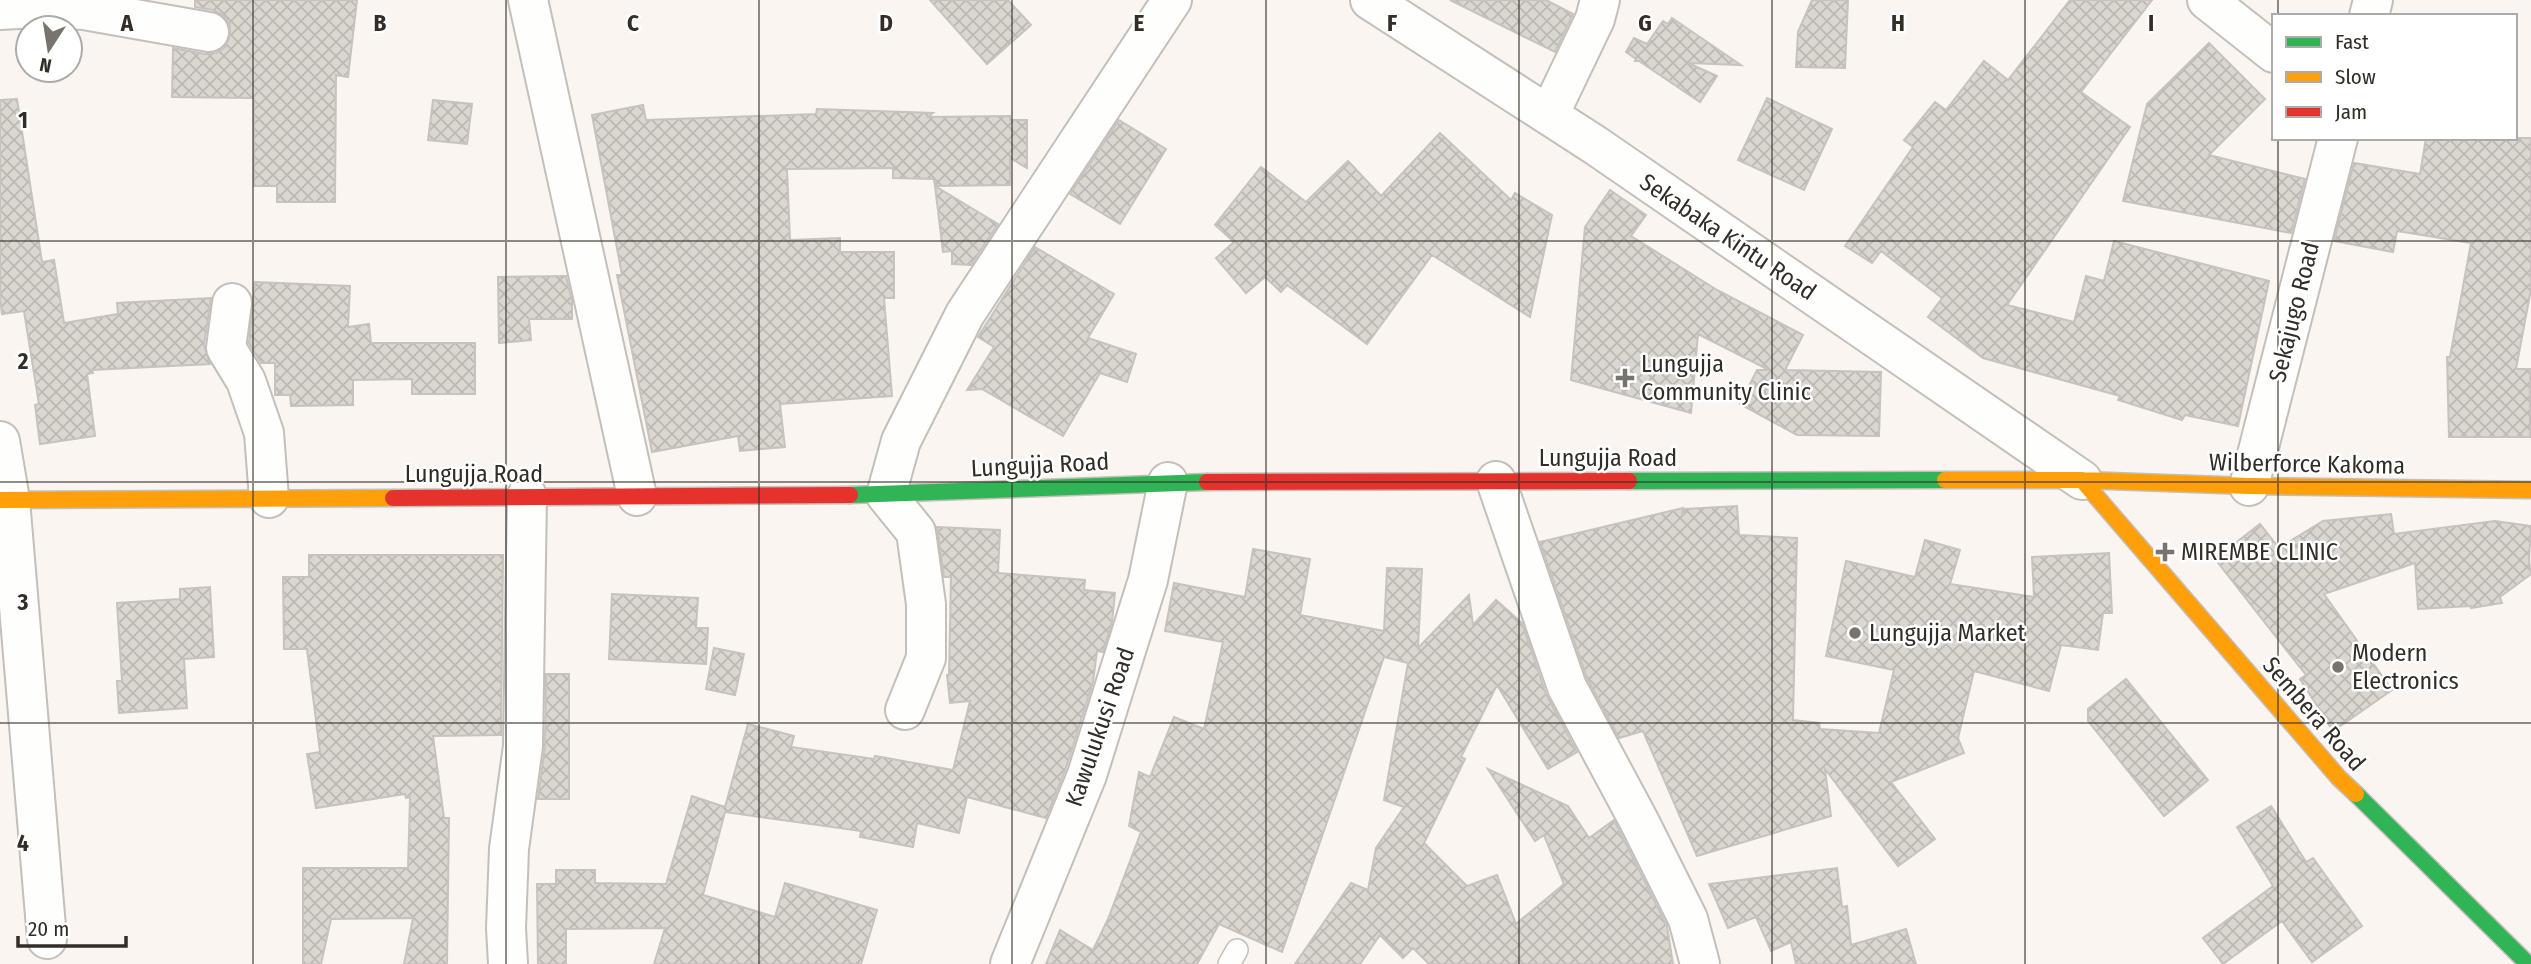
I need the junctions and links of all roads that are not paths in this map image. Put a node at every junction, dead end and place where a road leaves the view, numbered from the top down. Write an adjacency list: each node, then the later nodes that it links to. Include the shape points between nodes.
1 (528, 0): 20 (street)
2 (1172, 0): 18 (street, via 965,314 901,441)
3 (1370, 0): 9 (street, Sekabaka Kintu Road)
4 (1600, 0): 9 (street)
5 (2207, 0): 8 (street)
6 (0, 10): 7 (street, via 84,10)
7 (209, 32)
8 (2272, 50)
9 (1549, 115): 13 (street, Sekabaka Kintu Road)
10 (2337, 140): 16 (street, Sekajugo Road)
11 (232, 303): 21 (street, via 226,348 246,381 264,433)
12 (0, 441): 22 (street)
13 (2081, 480): 14 (street, Lungujja Road); 16 (street, Wilberforce Kakoma); 28 (street, Sembera Road, via 2339,778)
14 (1496, 481): 15 (street, Lungujja Road); 27 (street, via 1567,687 1688,919)
15 (1168, 482): 18 (street, Lungujja Road); 26 (street, Kawulukusi Road, via 1148,580 1087,775)
16 (2249, 486): 17 (street, Wilberforce Kakoma)
17 (2531, 490)
18 (886, 495): 20 (street, Lungujja Road); 23 (street, via 916,532 926,604 926,658)
19 (527, 496): 20 (street, Lungujja Road); 21 (street, Lungujja Road); 25 (street, via 523,747 509,849)
20 (638, 496)
21 (268, 498): 22 (street, Lungujja Road)
22 (5, 500): 24 (street)
23 (905, 710)
24 (47, 939)
25 (508, 964)
26 (1010, 964)
27 (1700, 964)
28 (2528, 964)

